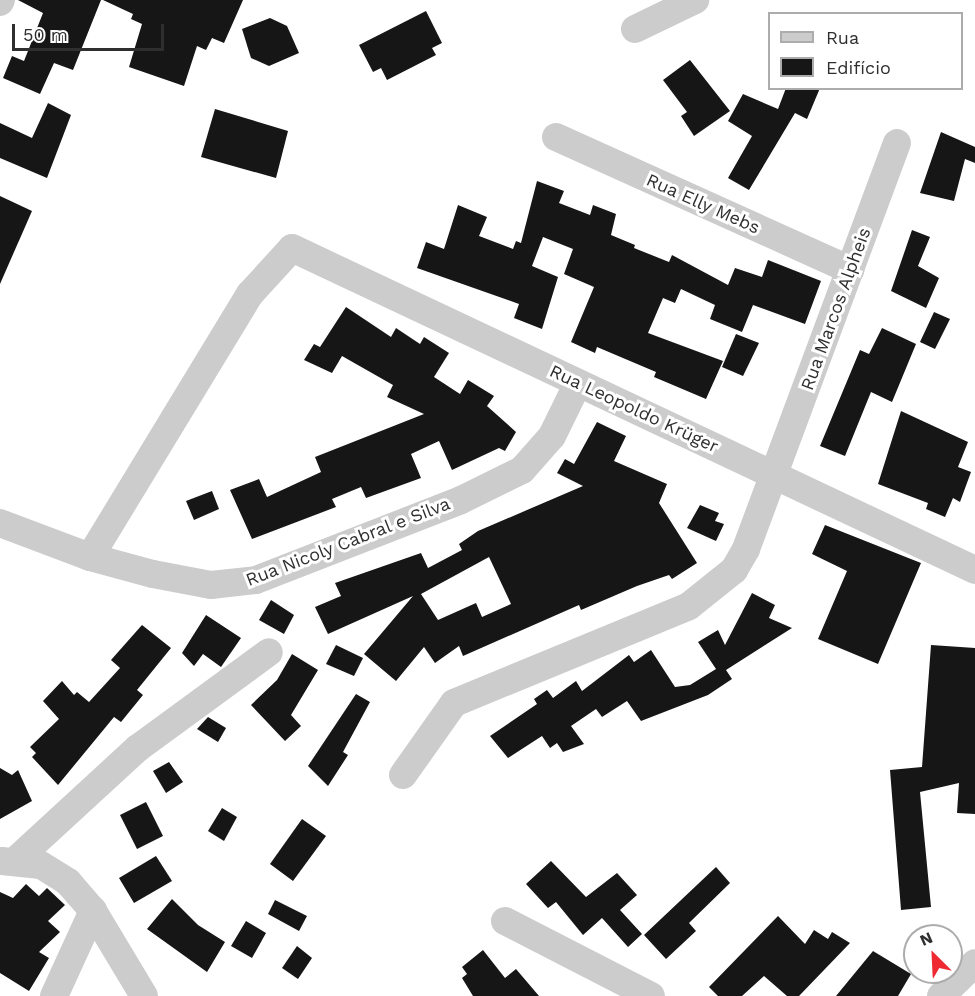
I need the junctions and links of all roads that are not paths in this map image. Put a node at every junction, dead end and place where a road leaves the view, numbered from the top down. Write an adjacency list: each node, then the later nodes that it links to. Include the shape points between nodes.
1 (695, 0): 2 (street)
2 (635, 29)
3 (556, 137): 5 (street, Rua Elly Mebs)
4 (897, 143): 5 (street, Rua Marcos Alpheis)
5 (850, 270): 7 (street, Rua Marcos Alpheis)
6 (578, 383): 7 (street, Rua Leopoldo Krüger); 9 (street, Rua Nicoly Cabral e Silva, via 552,436 522,470 461,500 256,580 212,585); 9 (street, Rua Leopoldo Krüger, via 292,248 250,294)
7 (774, 475): 10 (street, Rua Leopoldo Krüger); 12 (street, Rua Marcos Alpheis, via 746,549 715,589 689,606 454,703)
8 (0, 523): 9 (street, Rua Nicoly Cabral e Silva)
9 (90, 557)
10 (975, 570)
11 (269, 652): 13 (street, via 138,748)
12 (403, 775)
13 (8, 860): 14 (street, via 56,873)
14 (93, 911): 17 (street); 18 (street)
15 (505, 921): 19 (street)
16 (975, 963): 20 (street)
17 (54, 996)
18 (144, 996)
19 (651, 996)
20 (941, 996)

